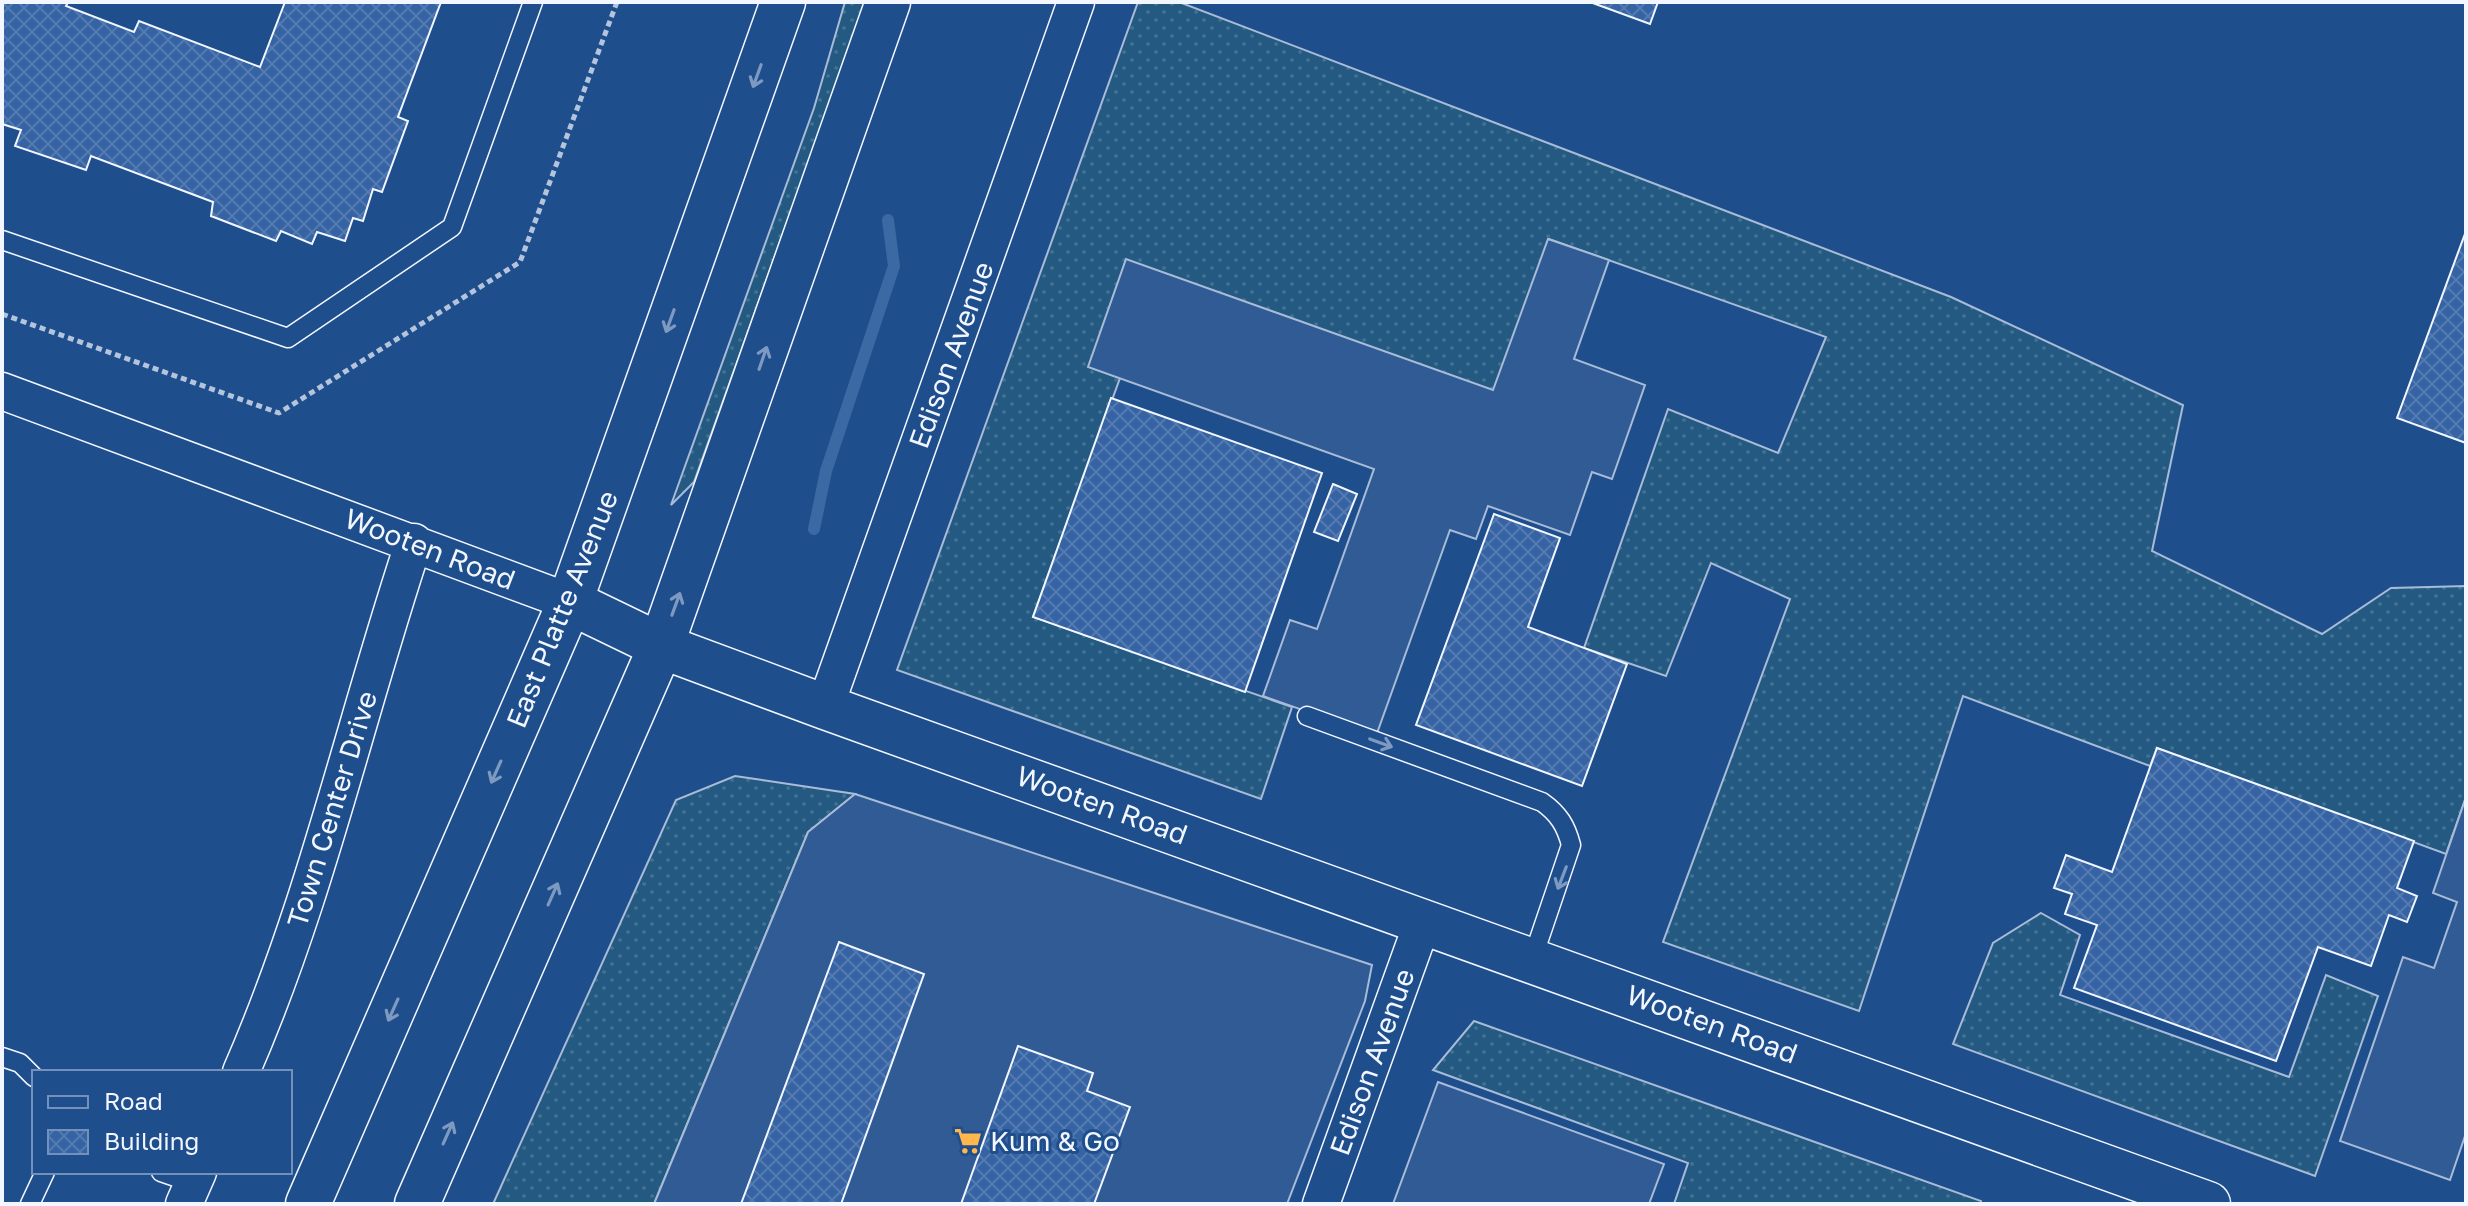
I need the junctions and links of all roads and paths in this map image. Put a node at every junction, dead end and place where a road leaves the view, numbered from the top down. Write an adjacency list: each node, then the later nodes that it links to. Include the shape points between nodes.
1 (533, 2): 5 (lane, via 452,227 288,338)
2 (783, 2): 10 (main road, East Platte Avenue, one-way to 10)
3 (888, 2): 11 (main road, one-way to 3)
4 (1076, 2): 12 (street, Edison Avenue)
5 (2, 240)
6 (2, 314): 8 (path)
7 (2, 391): 9 (street, Wooten Road)
8 (279, 413)
9 (414, 542): 10 (street, Wooten Road); 17 (street, Town Center Drive, via 321,855 273,998)
10 (570, 602): 11 (main road, Wooten Road); 21 (main road, East Platte Avenue, one-way to 21)
11 (661, 646): 12 (main road, Wooten Road); 22 (main road, one-way to 11)
12 (825, 707): 14 (main road, Wooten Road)
13 (1307, 716): 15 (lane, one-way to 15, via 1542,802 1554,811 1566,826 1571,845)
14 (1423, 921): 15 (main road, Wooten Road); 23 (street, Edison Avenue)
15 (1532, 960): 24 (main road, Wooten Road)
16 (2, 1057): 18 (lane, via 20,1063)
17 (242, 1070)
18 (32, 1075)
19 (44, 1174): 20 (lane)
20 (30, 1204)
21 (308, 1204)
22 (417, 1204)
23 (1321, 1204)
24 (2208, 1204)

